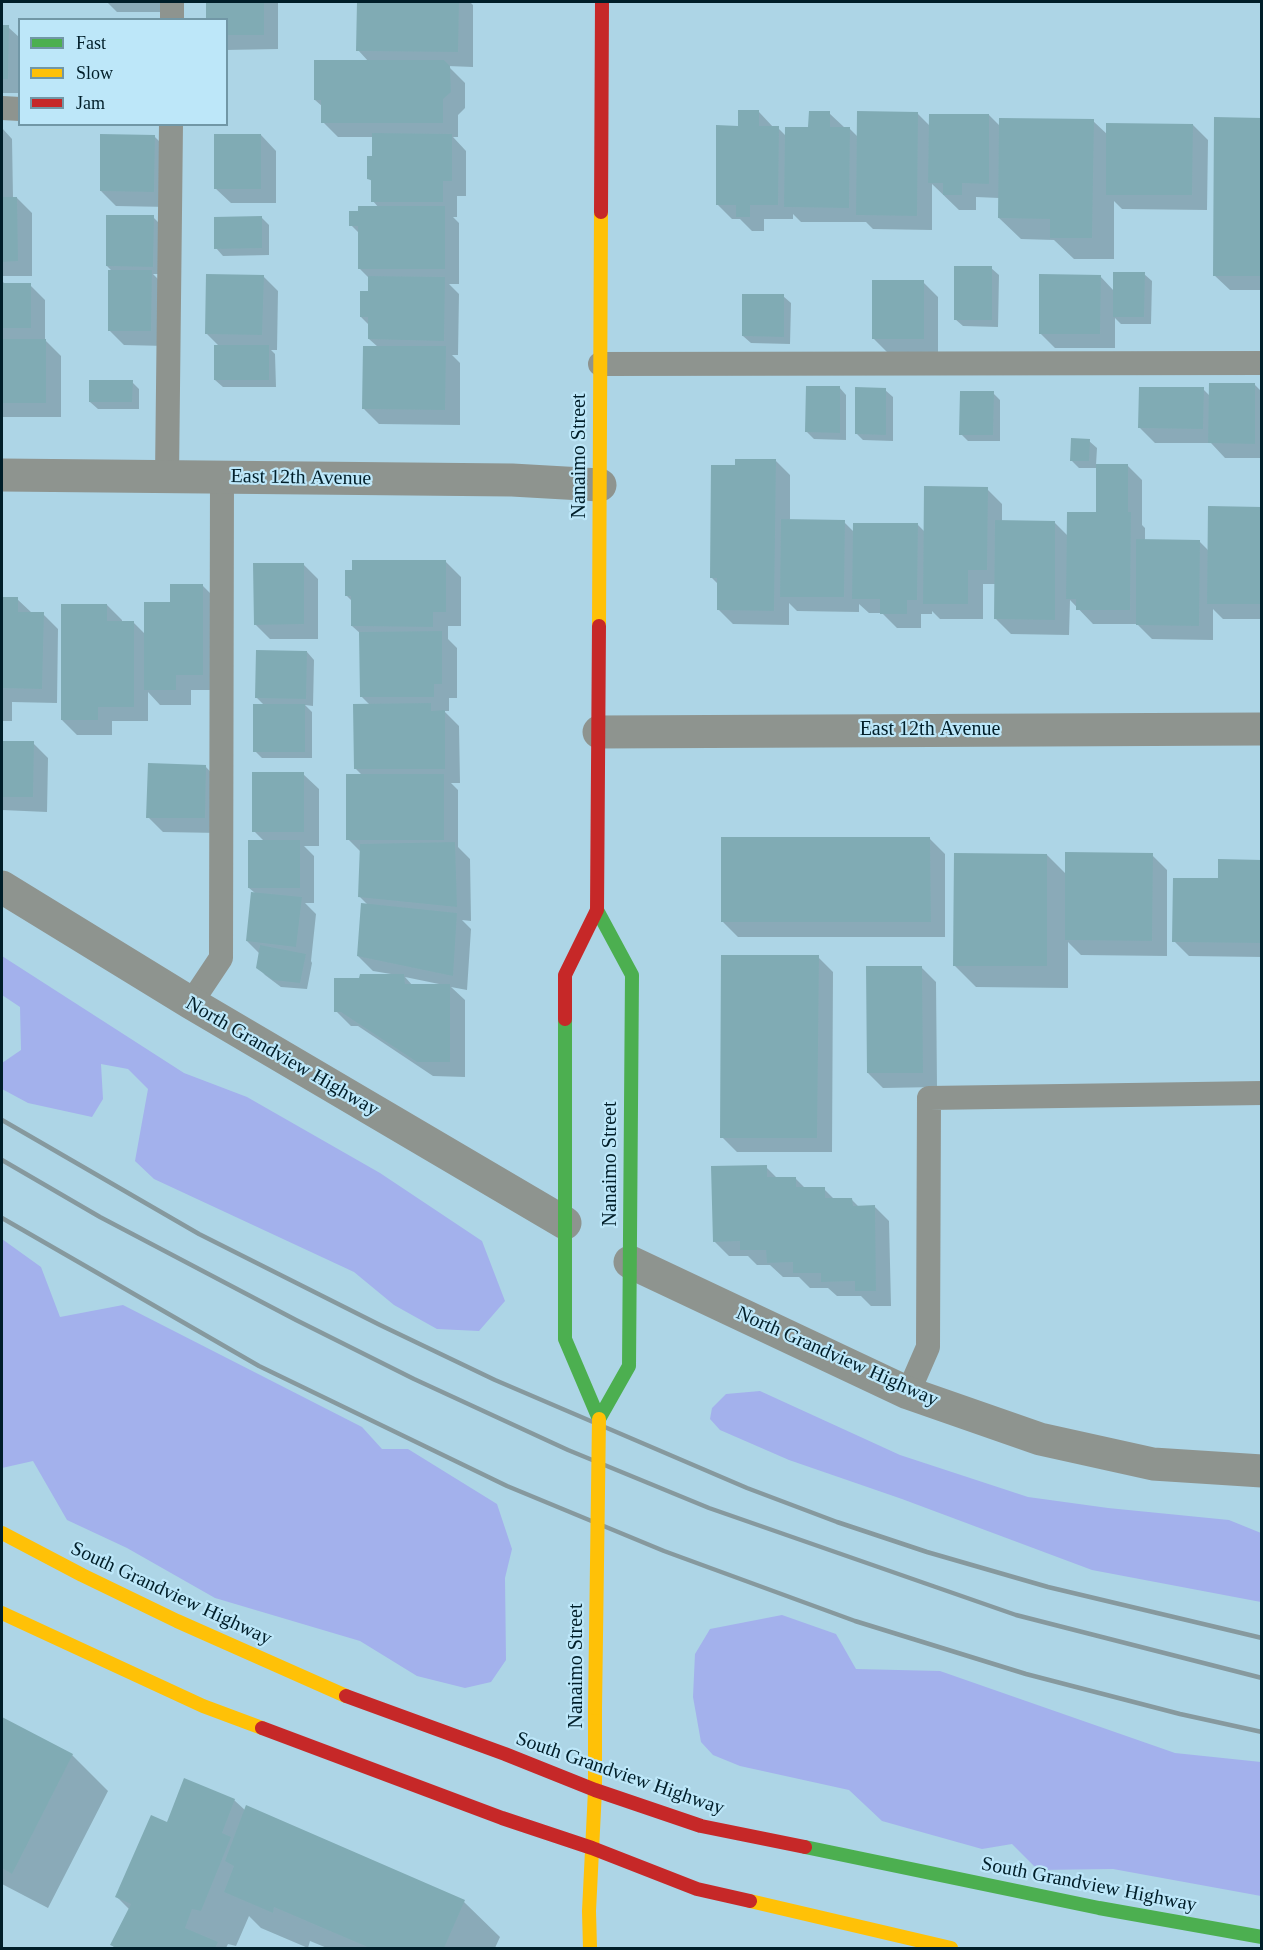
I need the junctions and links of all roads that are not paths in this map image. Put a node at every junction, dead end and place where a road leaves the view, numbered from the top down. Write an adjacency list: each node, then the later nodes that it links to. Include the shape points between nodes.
1 (172, 2): 3 (lane)
2 (602, 2): 8 (main road, Nanaimo Street)
3 (172, 18)
4 (2, 108): 5 (lane)
5 (18, 108)
6 (171, 126): 10 (lane)
7 (1262, 363): 8 (lane)
8 (600, 364): 12 (main road, Nanaimo Street)
9 (2, 474): 10 (street, East 12th Avenue)
10 (167, 476): 11 (street, East 12th Avenue)
11 (222, 477): 12 (street, East 12th Avenue, via 512,480); 17 (lane, via 221,958)
12 (600, 485): 14 (main road, Nanaimo Street)
13 (1262, 729): 14 (street, East 12th Avenue)
14 (599, 732): 16 (main road, Nanaimo Street)
15 (2, 887): 17 (street, North Grandview Highway)
16 (597, 910): 19 (main road, Nanaimo Street, via 565,975); 20 (main road, Nanaimo Street, via 632,975)
17 (191, 1003): 19 (street, North Grandview Highway)
18 (1262, 1093): 21 (lane, via 929,1098 928,1347)
19 (565, 1223): 22 (main road, Nanaimo Street, via 565,1339)
20 (630, 1262): 21 (street, North Grandview Highway); 22 (main road, Nanaimo Street, via 628,1366)
21 (908, 1393): 23 (street, North Grandview Highway, via 1041,1439 1153,1464)
22 (599, 1419): 26 (main road, Nanaimo Street, bridge)
23 (1262, 1471)
24 (2, 1533): 26 (main road, South Grandview Highway, via 177,1621 352,1699)
25 (2, 1613): 27 (main road, via 203,1706)
26 (595, 1790): 27 (main road, Nanaimo Street); 28 (main road, South Grandview Highway, via 701,1826 1099,1908)
27 (592, 1848): 29 (main road, Nanaimo Street); 30 (main road, via 697,1889)
28 (1262, 1937)
29 (590, 1948)
30 (951, 1948)

